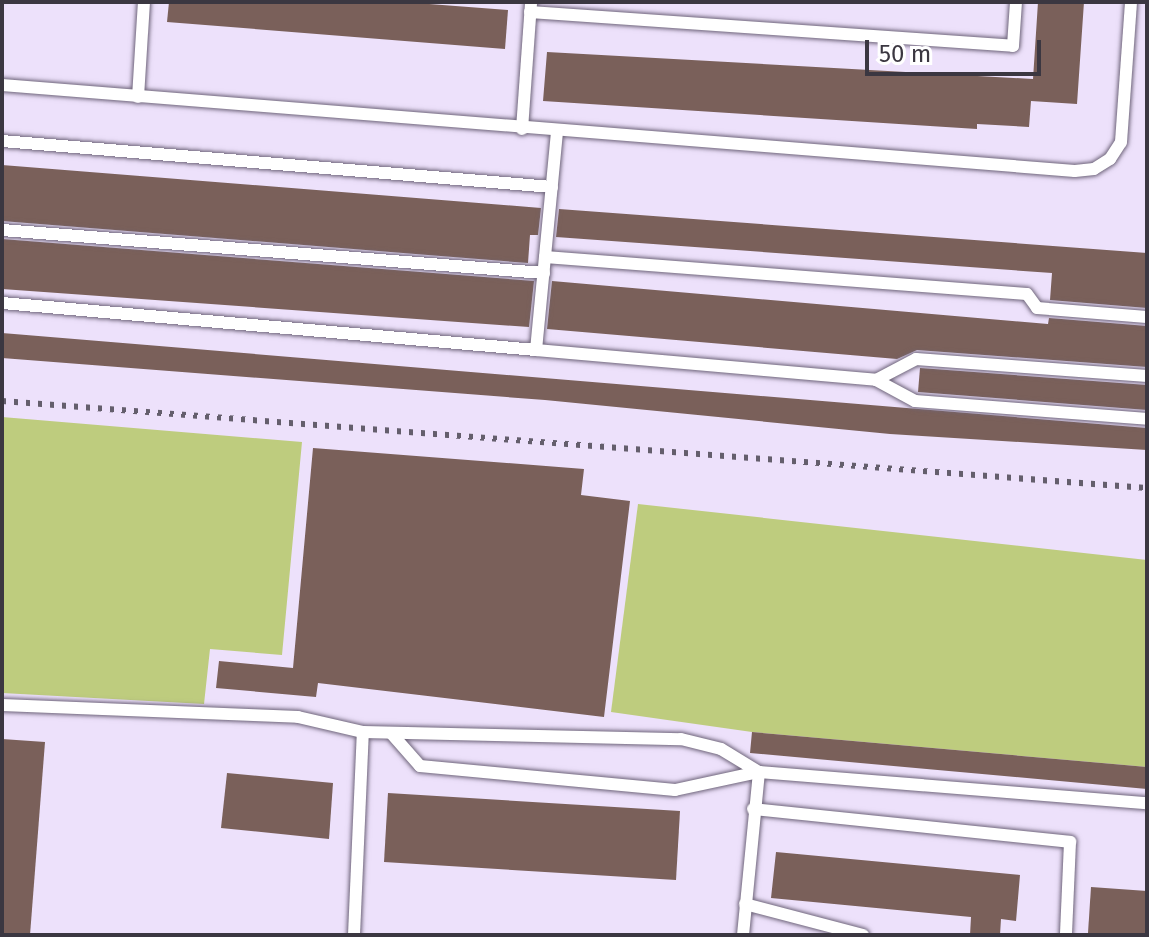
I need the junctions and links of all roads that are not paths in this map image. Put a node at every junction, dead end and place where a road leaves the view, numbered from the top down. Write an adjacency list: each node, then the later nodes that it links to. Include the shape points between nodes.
1 (144, 2): 8 (lane)
2 (617, 2): 6 (lane)
3 (1016, 2): 6 (lane, via 1013,46)
4 (1131, 2): 10 (lane, via 1121,142 1110,159 1094,169)
5 (530, 7): 6 (lane); 9 (lane)
6 (615, 17)
7 (2, 85): 8 (lane)
8 (138, 97): 9 (lane)
9 (522, 129): 10 (lane)
10 (557, 132): 12 (lane)
11 (2, 141): 12 (lane)
12 (552, 187): 14 (lane)
13 (2, 230): 15 (lane)
14 (545, 257): 15 (lane); 17 (lane, via 1027,294 1037,308)
15 (544, 273): 18 (lane)
16 (2, 303): 18 (lane)
17 (1147, 317)
18 (536, 350): 20 (lane)
19 (1147, 376): 20 (lane, via 916,359)
20 (876, 380): 21 (lane, via 915,401)
21 (1147, 419)
22 (2, 705): 23 (lane, via 298,717)
23 (363, 732): 24 (lane); 29 (lane)
24 (391, 733): 25 (lane, via 681,739 721,749); 25 (lane, via 420,766 675,790)
25 (759, 772): 26 (lane); 27 (lane)
26 (1147, 803)
27 (753, 809): 28 (lane); 32 (lane, via 1070,842)
28 (745, 904): 30 (lane); 31 (lane)
29 (354, 935)
30 (743, 935)
31 (863, 935)
32 (1066, 935)

